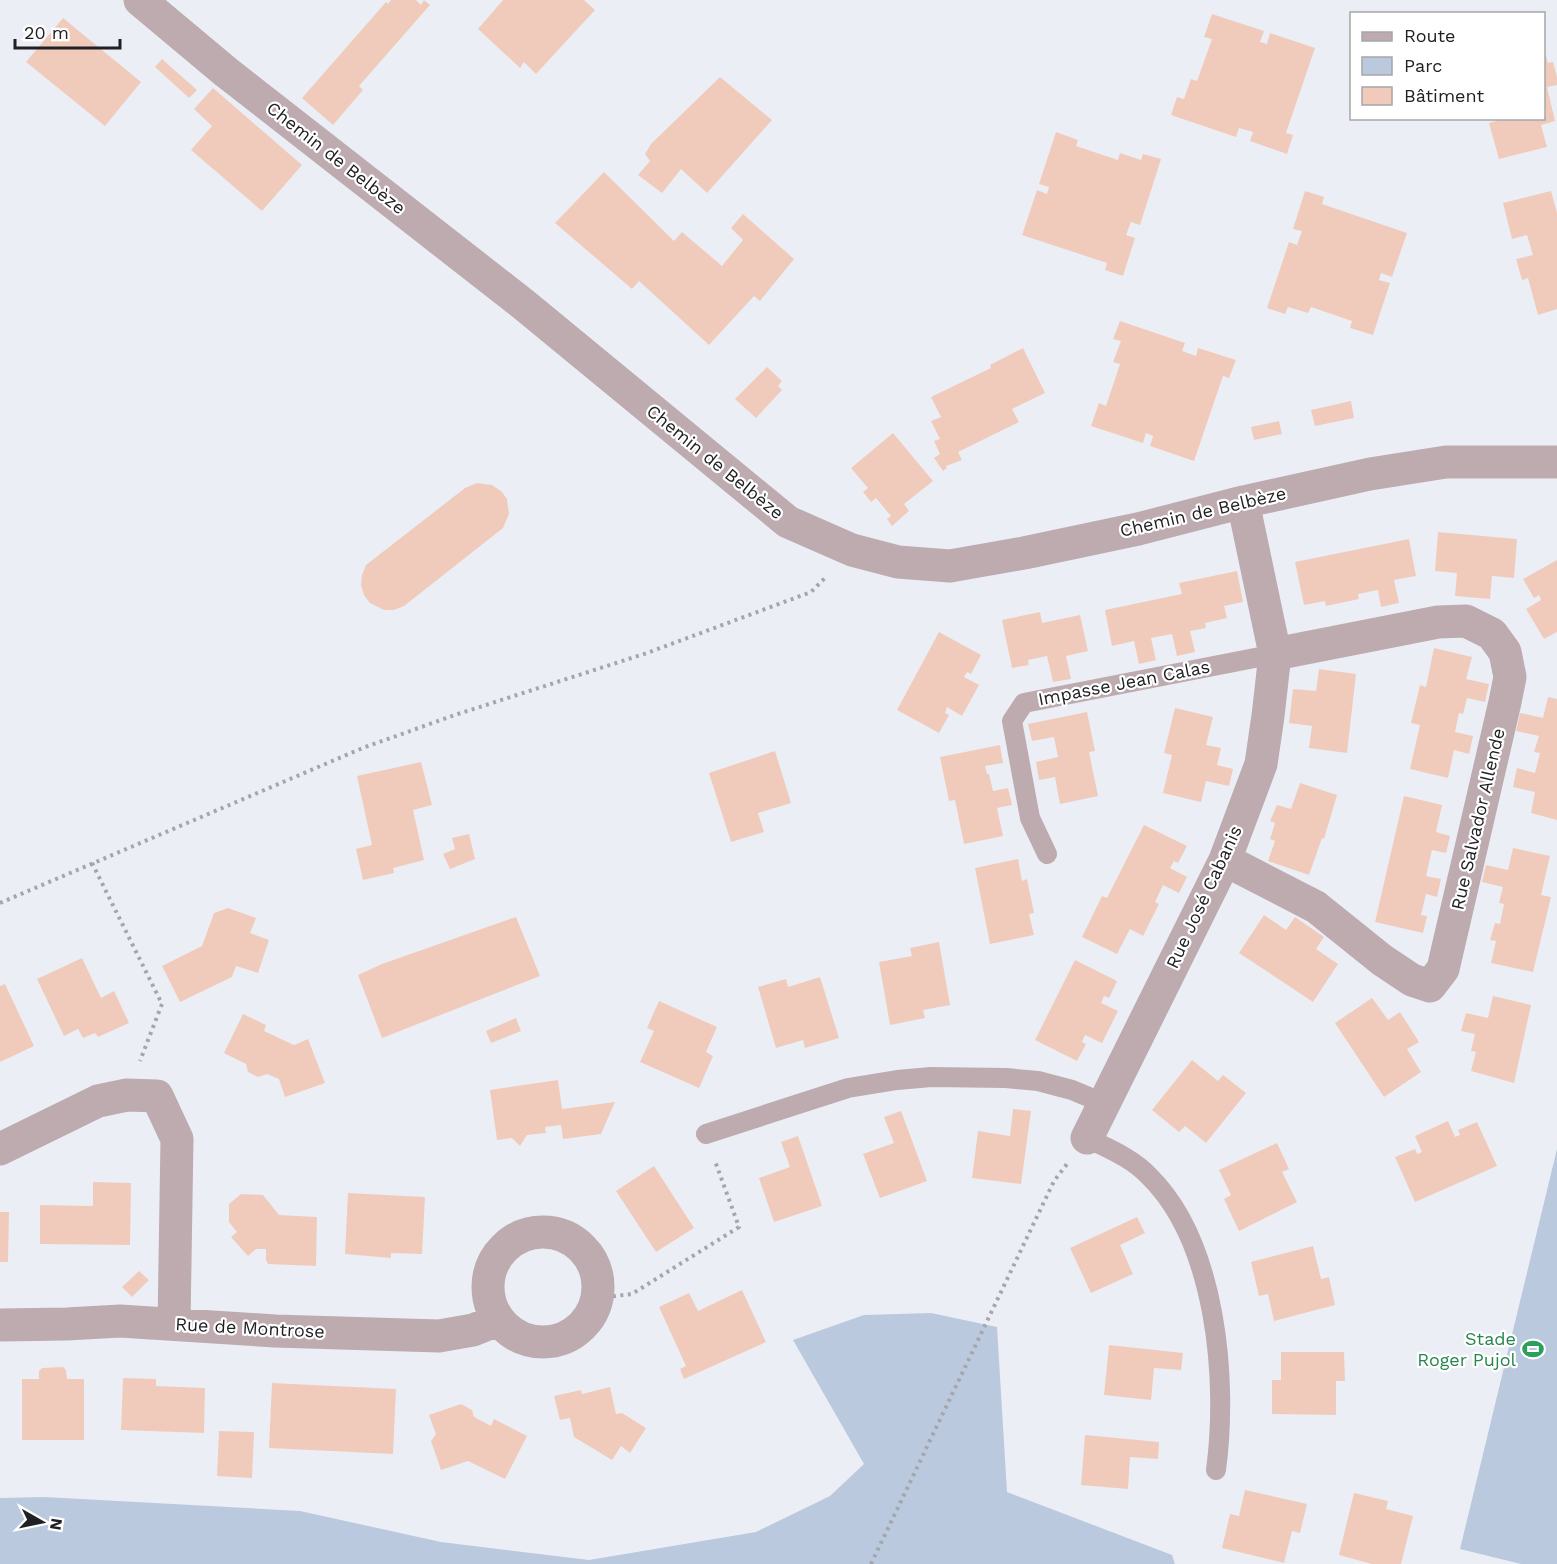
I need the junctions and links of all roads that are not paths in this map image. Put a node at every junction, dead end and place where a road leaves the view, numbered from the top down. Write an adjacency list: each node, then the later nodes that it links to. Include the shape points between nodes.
1 (140, 0): 3 (street, Chemin de Belbèze, via 523,304 788,522 852,550 898,562 950,566 1024,554)
2 (1557, 462): 3 (street, Chemin de Belbèze, via 1446,462)
3 (1243, 502): 4 (street, Rue José Cabanis)
4 (1275, 654): 5 (lane, Impasse Jean Calas, via 1024,703 1012,721 1030,819); 6 (street, Rue José Cabanis, via 1261,764); 6 (street, Rue Salvador Allende, via 1438,622 1466,621 1492,634 1505,652 1510,677 1443,969 1430,986 1412,980 1316,908)
5 (1047, 854)
6 (1226, 860): 7 (street, Rue José Cabanis)
7 (1103, 1103): 8 (lane, via 1038,1081 931,1077 848,1089); 9 (street, Rue José Cabanis)
8 (706, 1134)
9 (1087, 1137): 14 (lane, via 1131,1160 1149,1176 1180,1216 1191,1238 1211,1306 1217,1350 1221,1396)
10 (0, 1149): 12 (street, via 98,1101 127,1095 157,1096 177,1138)
11 (498, 1320): 11 (street, via 523,1340 539,1343 555,1342 583,1326 593,1314 599,1280 583,1248 550,1232 514,1239 491,1267 490,1304); 12 (street, Rue de Montrose, via 473,1330 439,1336)
12 (174, 1324): 13 (street, Rue de Montrose, via 120,1321)
13 (0, 1325)
14 (1216, 1470)

